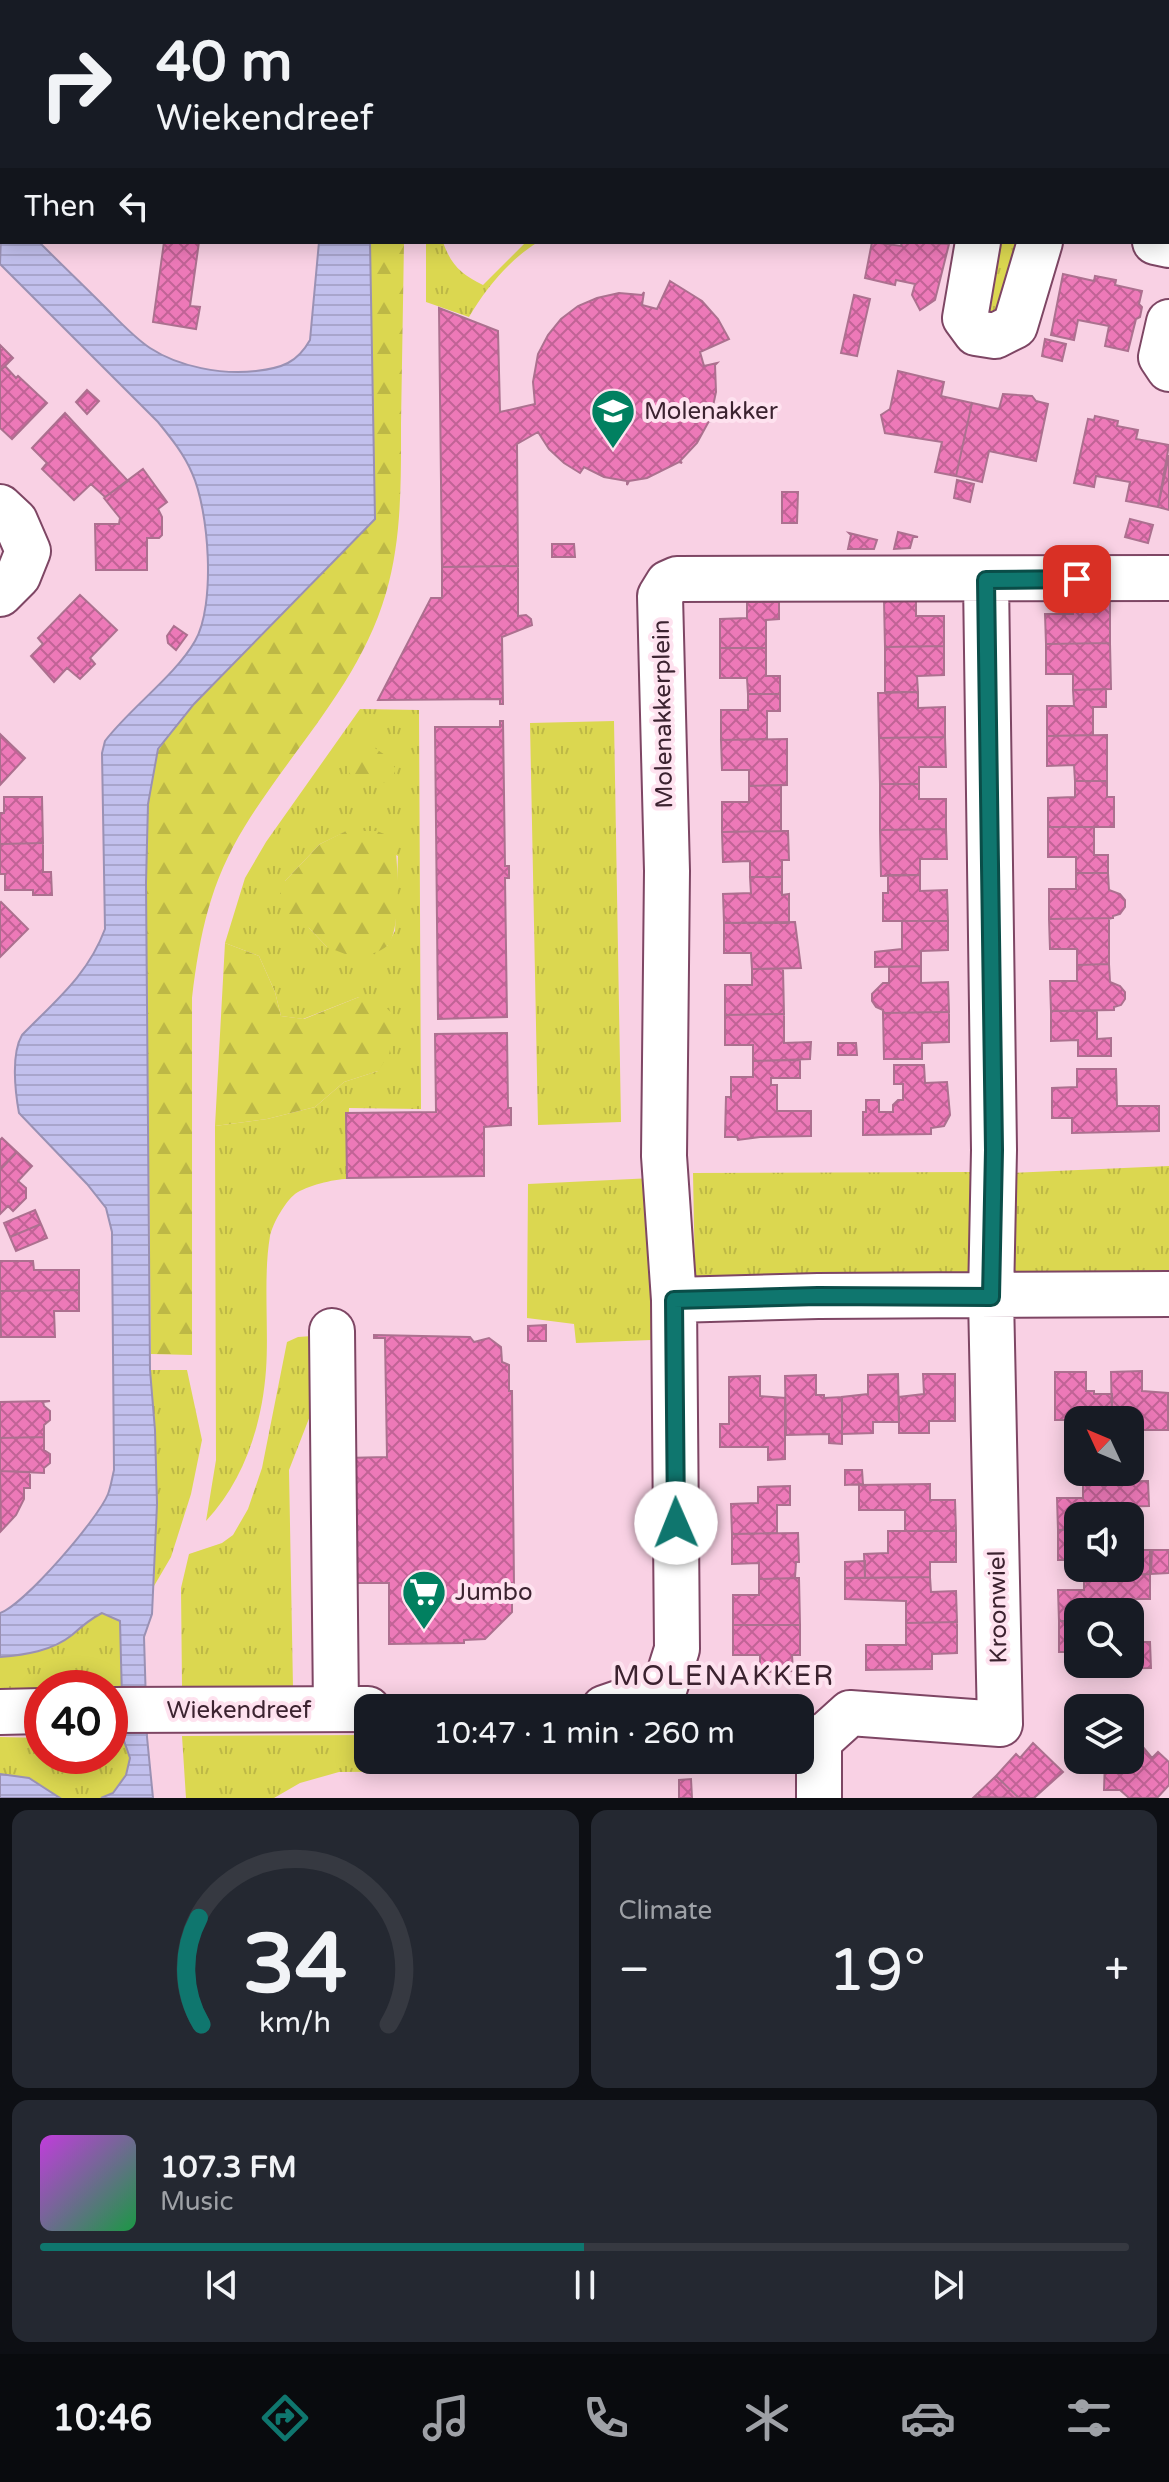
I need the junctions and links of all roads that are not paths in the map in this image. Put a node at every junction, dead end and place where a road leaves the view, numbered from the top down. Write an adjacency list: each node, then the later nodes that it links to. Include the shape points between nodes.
1 (978, 244): 2 (street, via 965,318 976,333 995,336 1015,326)
2 (1039, 244)
3 (1169, 322): 4 (street, via 1161,357)
4 (1169, 369)
5 (0, 507): 8 (street, via 15,521 28,551 18,576)
6 (1169, 578): 7 (street, Molenakkerplein)
7 (986, 580): 10 (street, via 994,1150); 11 (street, Molenakkerplein, via 677,579 660,596 667,871 664,1156)
8 (0, 594)
9 (1169, 1294): 10 (street)
10 (991, 1297): 11 (street); 18 (street, Kroonwiel, via 1000,1724 850,1713)
11 (674, 1300): 13 (street)
12 (332, 1331): 14 (street)
13 (674, 1694)
14 (352, 1709): 15 (street, Wiekendreef)
15 (128, 1710)
16 (24, 1711): 17 (street)
17 (0, 1712)
18 (814, 1734)
19 (814, 1768): 20 (street)
20 (819, 1798)

